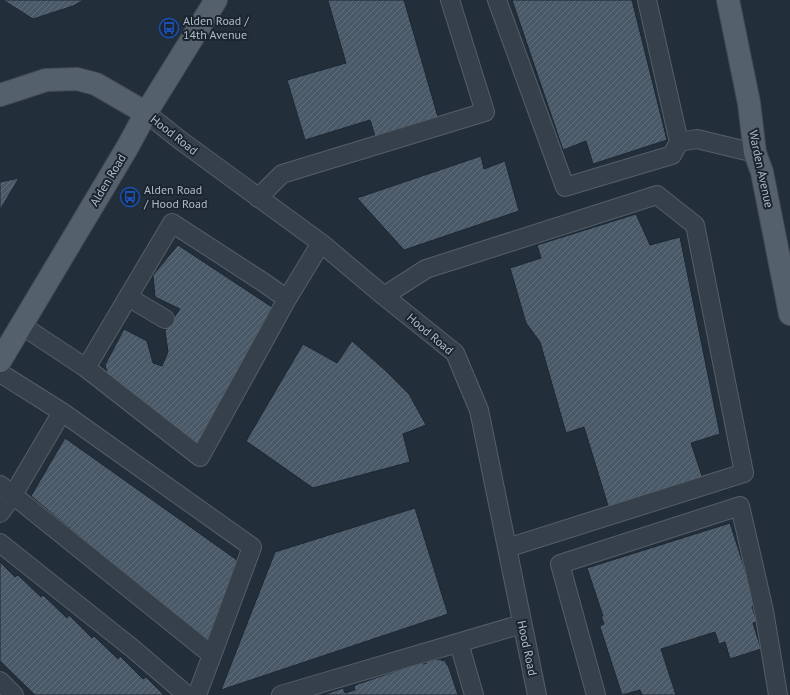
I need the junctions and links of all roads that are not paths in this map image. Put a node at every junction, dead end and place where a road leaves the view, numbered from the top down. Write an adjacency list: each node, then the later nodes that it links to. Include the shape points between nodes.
1 (216, 0): 7 (main road, Alden Road)
2 (450, 0): 10 (street, via 485,112 282,174)
3 (497, 0): 8 (street, via 565,187 672,155)
4 (647, 0): 8 (street)
5 (728, 0): 9 (main road, Warden Avenue, via 749,103)
6 (0, 95): 7 (main road, via 46,80 77,79 96,84)
7 (146, 113): 10 (street, Hood Road); 17 (main road, Alden Road)
8 (679, 142): 9 (street, via 697,139)
9 (755, 153): 15 (main road, Warden Avenue, via 762,172)
10 (258, 198): 11 (street, Hood Road)
11 (321, 243): 12 (street, Hood Road); 14 (street)
12 (384, 296): 25 (street, Hood Road, via 455,354 479,410); 25 (street, via 426,269 656,195 694,225 744,473)
13 (128, 297): 14 (street, via 172,223); 16 (street); 19 (street)
14 (287, 299): 19 (street, via 200,457)
15 (790, 314)
16 (165, 319)
17 (21, 325): 18 (main road, Alden Road); 19 (street)
18 (0, 361)
19 (86, 368)
20 (0, 373): 21 (street)
21 (62, 412): 22 (street); 28 (street, via 252,547)
22 (7, 490): 23 (street); 28 (street)
23 (0, 513)
24 (0, 543): 32 (street)
25 (507, 548): 26 (street, Hood Road)
26 (522, 624): 27 (street); 36 (street, Hood Road)
27 (460, 642): 34 (street); 35 (street)
28 (212, 655): 33 (street)
29 (0, 681): 31 (street)
30 (593, 694): 37 (street, via 560,564 740,506 764,611)
31 (14, 695)
32 (187, 695)
33 (197, 695)
34 (281, 695)
35 (474, 695)
36 (537, 695)
37 (778, 695)

